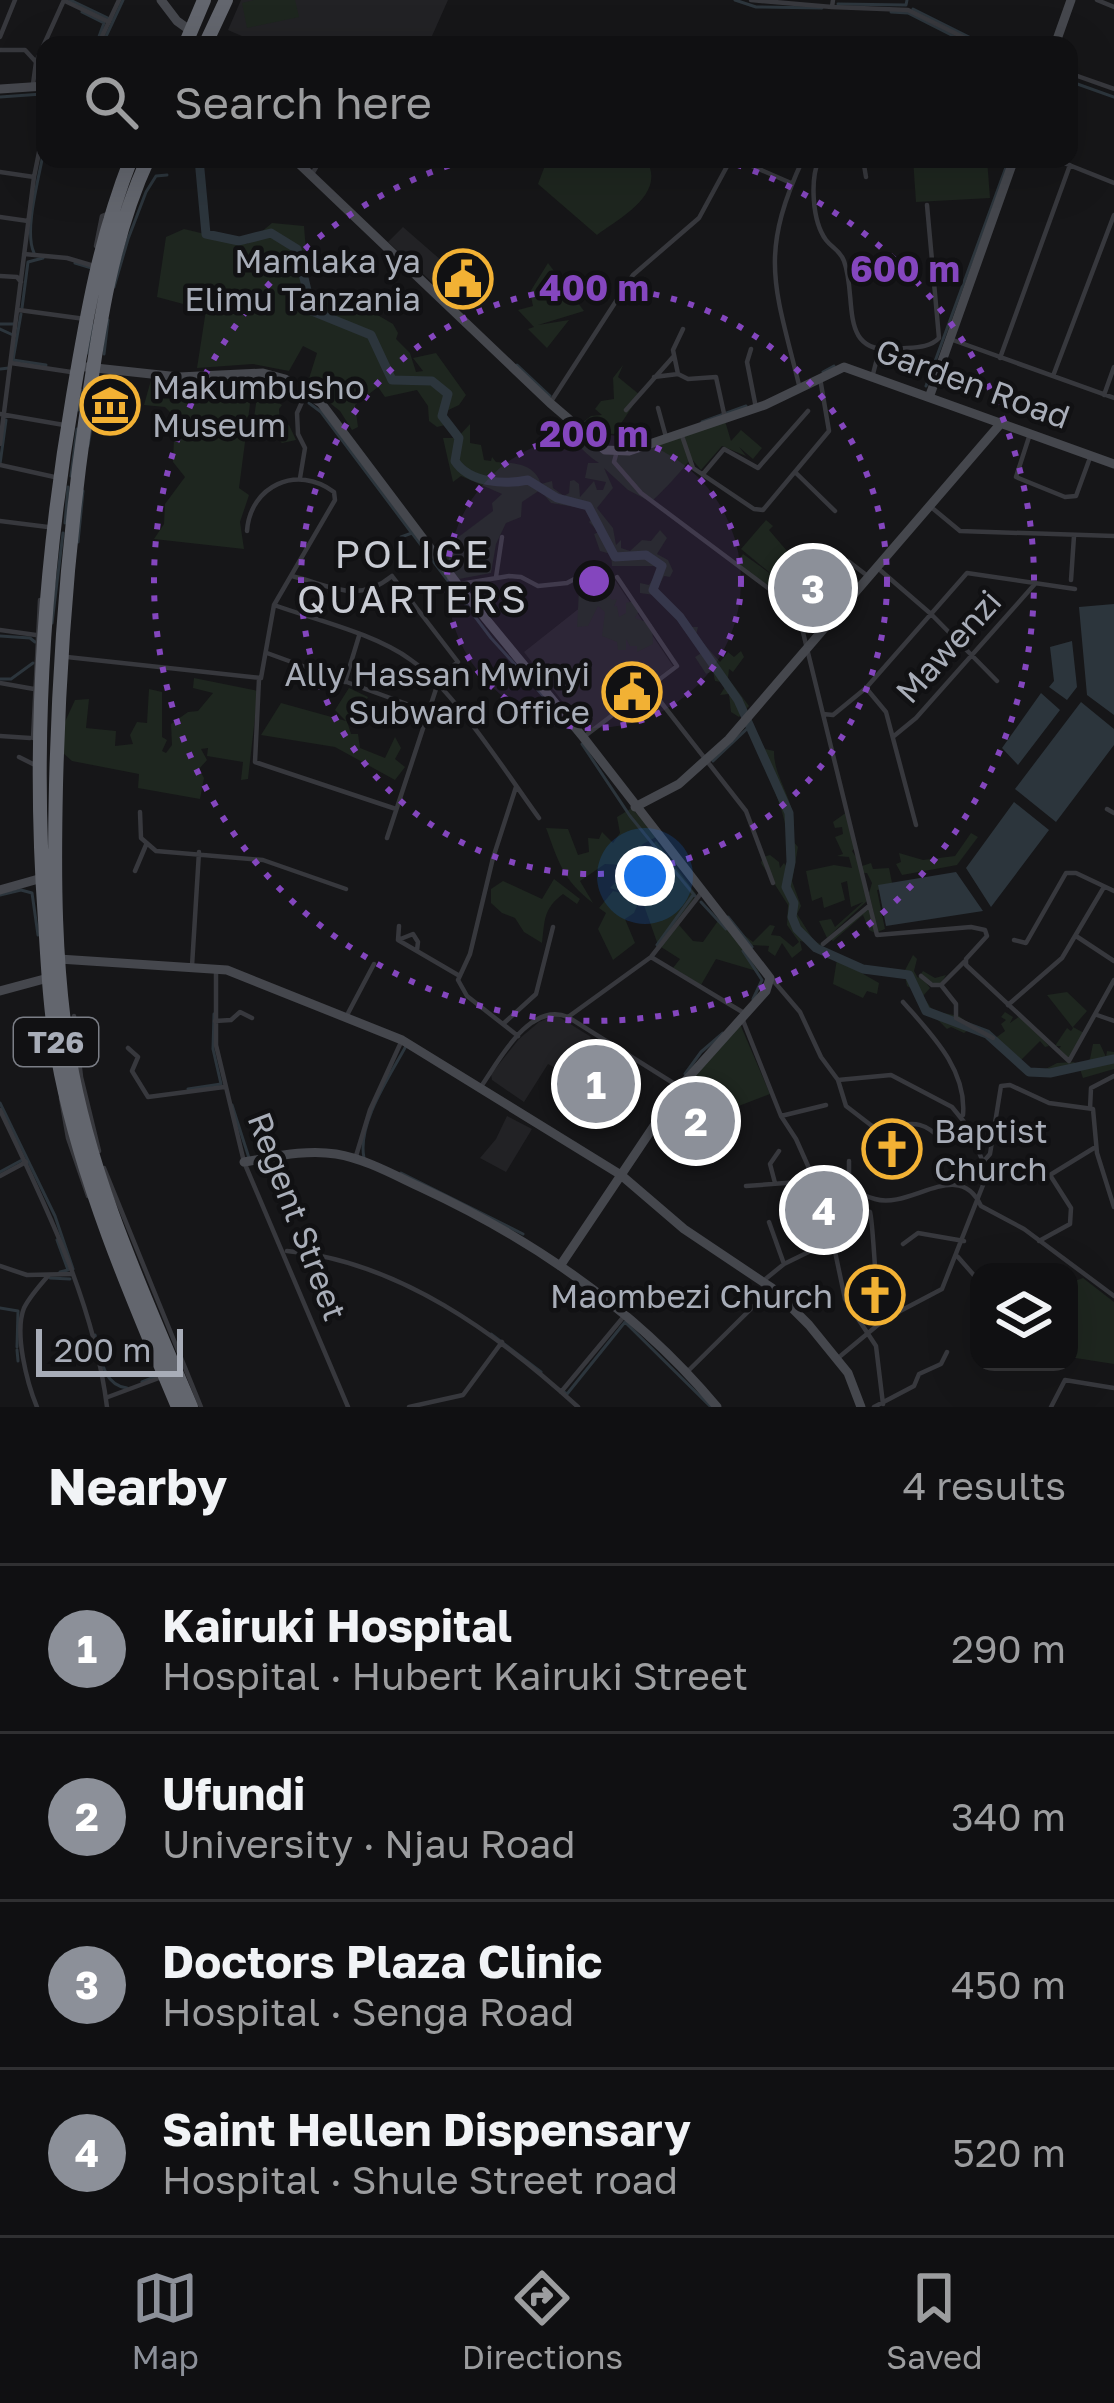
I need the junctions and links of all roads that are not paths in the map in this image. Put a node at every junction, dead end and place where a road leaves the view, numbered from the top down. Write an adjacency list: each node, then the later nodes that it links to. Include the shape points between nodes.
1 (15, 0): 22 (street)
2 (64, 0): 14 (street); 15 (street)
3 (119, 0): 14 (street)
4 (161, 0): 17 (street)
5 (204, 0): 18 (highway)
6 (226, 0): 19 (highway)
7 (751, 0): 11 (street)
8 (909, 0): 13 (street)
9 (1072, 0): 21 (street)
10 (1096, 0): 12 (street)
11 (832, 4): 13 (street)
12 (1114, 8)
13 (908, 10): 20 (street)
14 (109, 22): 16 (street)
15 (48, 36)
16 (102, 36)
17 (187, 36)
18 (189, 36)
19 (209, 36)
20 (961, 36)
21 (1058, 36)
22 (0, 37)
23 (0, 50): 24 (street, via 25,50)
24 (36, 62): 27 (street)
25 (1078, 76): 29 (street)
26 (36, 87): 27 (street)
27 (32, 88): 28 (street)
28 (0, 89)
29 (1114, 89)
30 (36, 167): 45 (street)
31 (127, 168): 50 (highway, T26)
32 (145, 168): 70 (highway, T26)
33 (304, 168): 44 (street)
34 (316, 168): 44 (street)
35 (728, 168): 83 (street, via 699,218 633,274)
36 (755, 168): 47 (street)
37 (799, 168): 47 (street)
38 (817, 168): 65 (street, via 822,233 844,261 857,336)
39 (864, 168): 46 (street)
40 (1011, 168): 63 (street)
41 (1069, 168): 67 (street)
42 (1075, 168): 48 (street)
43 (0, 172): 45 (street)
44 (312, 175): 83 (street)
45 (34, 177): 53 (street)
46 (866, 177)
47 (792, 183): 78 (street, via 773,253)
48 (1114, 183)
49 (927, 205): 65 (street, via 939,338)
50 (109, 214): 55 (street, via 102,216); 59 (highway, T26)
51 (1114, 215): 75 (street)
52 (0, 217): 53 (street)
53 (28, 221): 54 (street)
54 (24, 254): 55 (street); 57 (street)
55 (94, 266): 59 (street)
56 (0, 276): 57 (street)
57 (21, 282): 58 (street)
58 (19, 310): 59 (street); 61 (street)
59 (86, 319): 70 (highway, T26)
60 (0, 327): 61 (street)
61 (15, 329): 68 (street)
62 (683, 329): 66 (street)
63 (950, 339): 67 (street); 81 (street)
64 (751, 349): 85 (street)
65 (879, 351): 74 (street)
66 (673, 357): 73 (street); 76 (street)
67 (1000, 358): 75 (street)
68 (11, 363): 70 (street); 72 (street)
69 (1114, 367): 80 (street)
70 (81, 369): 79 (street, via 195,378 253,372); 91 (street); 107 (highway, T26); 108 (highway, T26)
71 (0, 370): 72 (street)
72 (10, 373): 88 (street)
73 (678, 374): 76 (street); 89 (street, via 716,377)
74 (873, 375): 77 (street, Garden Road, via 844,367); 81 (street, Garden Road)
75 (1053, 376): 80 (street)
76 (654, 377): 86 (street)
77 (820, 378): 78 (street, Garden Road); 100 (street, via 829,431)
78 (800, 389): 85 (street, Garden Road)
79 (307, 392): 103 (street, via 297,413 305,448); 120 (street)
80 (1104, 394): 82 (street)
81 (931, 395): 90 (street, Garden Road)
82 (1114, 398)
83 (550, 404): 96 (street, via 596,444)
84 (658, 408): 94 (street)
85 (756, 408): 89 (street, Garden Road)
86 (626, 410)
87 (808, 411): 101 (street, via 758,468 724,449)
88 (2, 415): 91 (street); 95 (street)
89 (725, 418): 92 (street, Garden Road)
90 (1002, 422): 93 (street, Garden Road); 104 (street)
91 (64, 425): 102 (street)
92 (681, 432): 94 (street, Garden Road); 101 (street)
93 (1030, 433): 97 (street, Garden Road); 97 (street, via 1016,477 1038,488 1076,496)
94 (667, 437): 96 (street, Garden Road)
95 (0, 444)
96 (617, 451): 128 (street, via 614,462 629,482 794,611)
97 (1091, 455): 98 (street, Garden Road)
98 (1114, 464)
99 (0, 465): 102 (street)
100 (794, 472): 101 (street, via 761,511); 105 (street)
101 (703, 474)
102 (59, 478): 107 (street)
103 (300, 478): 109 (street, via 257,497); 115 (street, via 321,482 336,497)
104 (931, 507): 110 (street, via 960,531); 114 (street)
105 (835, 511)
106 (0, 521): 107 (street)
107 (52, 527): 108 (street); 126 (highway, T26)
108 (71, 530): 130 (highway, T26)
109 (247, 531)
110 (1074, 536): 111 (street); 119 (street)
111 (1114, 536)
112 (502, 537): 117 (street)
113 (848, 561): 114 (street)
114 (873, 572): 124 (street); 128 (street)
115 (292, 576): 123 (street); 136 (street, via 359,592 392,577 458,662)
116 (580, 576): 117 (street, via 538,586)
117 (496, 577): 120 (street)
118 (617, 577): 137 (street, via 677,666)
119 (1071, 580)
120 (458, 585): 144 (street)
121 (1034, 585): 122 (street); 124 (street, via 967,573); 131 (street, Mawenzi)
122 (1075, 590)
123 (274, 605): 127 (street); 129 (street)
124 (931, 614): 131 (street); 139 (street)
125 (0, 630): 126 (street)
126 (40, 635): 138 (street); 145 (highway, T26)
127 (359, 636): 134 (street); 136 (street, via 402,654)
128 (809, 646): 141 (street); 147 (street)
129 (267, 653): 132 (street); 134 (street)
130 (62, 657): 132 (street); 162 (highway, T26)
131 (970, 657): 133 (street); 143 (street, Mawenzi)
132 (259, 679): 151 (street, via 255,761)
133 (997, 681)
134 (345, 682): 140 (street)
135 (0, 683): 138 (street)
136 (435, 684): 140 (street); 149 (street)
137 (649, 687): 144 (street); 147 (street)
138 (34, 688): 145 (street)
139 (866, 688): 141 (street, via 833,715); 143 (street, via 883,705)
140 (426, 712): 151 (street)
141 (823, 714): 167 (street)
142 (0, 736): 145 (street)
143 (894, 736): 154 (street)
144 (583, 737): 150 (street)
145 (36, 739): 159 (highway, T26)
146 (19, 757): 148 (street)
147 (707, 761): 150 (street); 160 (street, via 746,811)
148 (35, 765)
149 (516, 787): 153 (street); 182 (street)
150 (635, 807): 166 (street)
151 (396, 809): 155 (street)
152 (140, 812): 156 (street)
153 (538, 818)
154 (916, 825)
155 (387, 838)
156 (146, 845): 157 (street); 158 (street)
157 (199, 852): 163 (street, via 275,863); 180 (street)
158 (135, 871)
159 (42, 878): 162 (street); 164 (street); 184 (highway, T26)
160 (773, 883)
161 (1104, 887): 165 (street); 170 (street); 172 (street, via 1070,872 1026,943)
162 (56, 888): 176 (highway, T26)
163 (346, 889)
164 (0, 890)
165 (1114, 891)
166 (703, 892): 175 (street); 185 (street)
167 (870, 905): 173 (street); 178 (street, via 880,937 971,927 987,933)
168 (399, 926): 171 (street)
169 (553, 927): 199 (street, via 536,994)
170 (1076, 936): 177 (street); 190 (street)
171 (398, 940): 174 (street); 174 (street, via 413,934)
172 (1014, 940)
173 (824, 944)
174 (417, 950): 182 (street)
175 (651, 957): 193 (street); 195 (street)
176 (59, 958): 180 (street); 184 (street); 256 (highway, T26, via 69,1057 96,1170)
177 (1114, 961)
178 (964, 962): 187 (street); 190 (street)
179 (374, 964): 194 (street)
180 (192, 966): 181 (street)
181 (216, 968): 194 (street); 197 (street, Regent Street)
182 (458, 975): 199 (street, via 467,996)
183 (921, 976): 187 (street)
184 (48, 978): 188 (street); 256 (highway, T26, via 80,1163)
185 (770, 978): 193 (street); 205 (street, via 800,1012)
186 (1114, 980): 191 (street)
187 (941, 985): 201 (street, via 956,1018)
188 (0, 992)
189 (903, 1002): 213 (street, via 955,1071)
190 (1008, 1005): 191 (street, via 1070,1061)
191 (1096, 1014): 198 (street)
192 (74, 1016): 266 (street, via 103,1166)
193 (744, 1016): 207 (street); 212 (street)
194 (346, 1017): 202 (street)
195 (568, 1017): 200 (street, via 549,1013); 207 (street)
196 (252, 1018): 197 (street, via 240,1012)
197 (215, 1021): 206 (street, Regent Street)
198 (1114, 1021)
199 (502, 1024): 200 (street)
200 (518, 1036): 208 (street)
201 (993, 1038)
202 (402, 1040): 208 (street); 217 (street)
203 (128, 1048): 206 (street, via 148,1097)
204 (1114, 1076): 210 (street, via 1091,1088)
205 (838, 1080): 213 (street, via 891,1075); 214 (street, via 845,1106 866,1123 923,1124)
206 (224, 1087): 220 (street, Regent Street)
207 (680, 1087): 222 (street)
208 (480, 1088): 222 (street)
209 (826, 1106): 212 (street)
210 (1090, 1109): 215 (street); 221 (street, via 1000,1086)
211 (0, 1110): 219 (street)
212 (781, 1116): 224 (street)
213 (962, 1117): 221 (street)
214 (942, 1140)
215 (1096, 1146): 229 (street); 235 (street, via 1050,1175 1071,1208 1070,1224)
216 (779, 1151): 225 (street, via 770,1164)
217 (353, 1158): 220 (street, via 313,1152); 241 (street, via 466,1209)
218 (849, 1161): 227 (street, via 847,1181)
219 (26, 1162): 223 (street); 243 (street)
220 (244, 1162): 237 (street, Regent Street)
221 (983, 1162): 228 (street)
222 (621, 1175): 241 (street); 247 (street, via 683,1229)
223 (0, 1176)
224 (814, 1180): 225 (street); 231 (street)
225 (775, 1184): 226 (street)
226 (746, 1186)
227 (860, 1193): 228 (street, via 891,1200 944,1184); 230 (street)
228 (977, 1199): 234 (street); 235 (street)
229 (1114, 1207)
230 (860, 1208): 231 (street); 249 (street, via 874,1221)
231 (828, 1213): 233 (street)
232 (769, 1222): 239 (street)
233 (833, 1240): 239 (street); 251 (street, via 845,1299)
234 (964, 1240): 236 (street, via 918,1233); 238 (street)
235 (1039, 1241): 244 (street)
236 (902, 1244)
237 (285, 1251): 252 (street, via 340,1257 437,1301); 267 (street, Regent Street)
238 (958, 1257): 242 (street); 251 (street, via 939,1293)
239 (784, 1264): 247 (street)
240 (0, 1266): 246 (street)
241 (560, 1266): 250 (street)
242 (970, 1271)
243 (71, 1274): 246 (street); 259 (street)
244 (1082, 1274): 245 (street); 248 (street)
245 (1078, 1275)
246 (48, 1276): 262 (street, via 22,1319)
247 (768, 1285): 254 (street); 255 (street)
248 (1114, 1295)
249 (876, 1308)
250 (625, 1316): 255 (street); 258 (street)
251 (868, 1333): 254 (street); 261 (street)
252 (502, 1342): 258 (street); 268 (street, via 463,1395)
253 (947, 1352): 261 (street)
254 (836, 1359): 270 (street)
255 (686, 1374): 269 (street)
256 (167, 1375): 259 (street); 264 (highway, T26); 265 (highway, T26)
257 (1114, 1388): 272 (street, via 1065,1380)
258 (561, 1392): 260 (street)
259 (106, 1398): 263 (street)
260 (573, 1405)
261 (885, 1405): 271 (street)
262 (37, 1407)
263 (107, 1407)
264 (178, 1407)
265 (190, 1407)
266 (201, 1407)
267 (348, 1407)
268 (409, 1407)
269 (717, 1407)
270 (861, 1407)
271 (874, 1407)
272 (1052, 1407)

